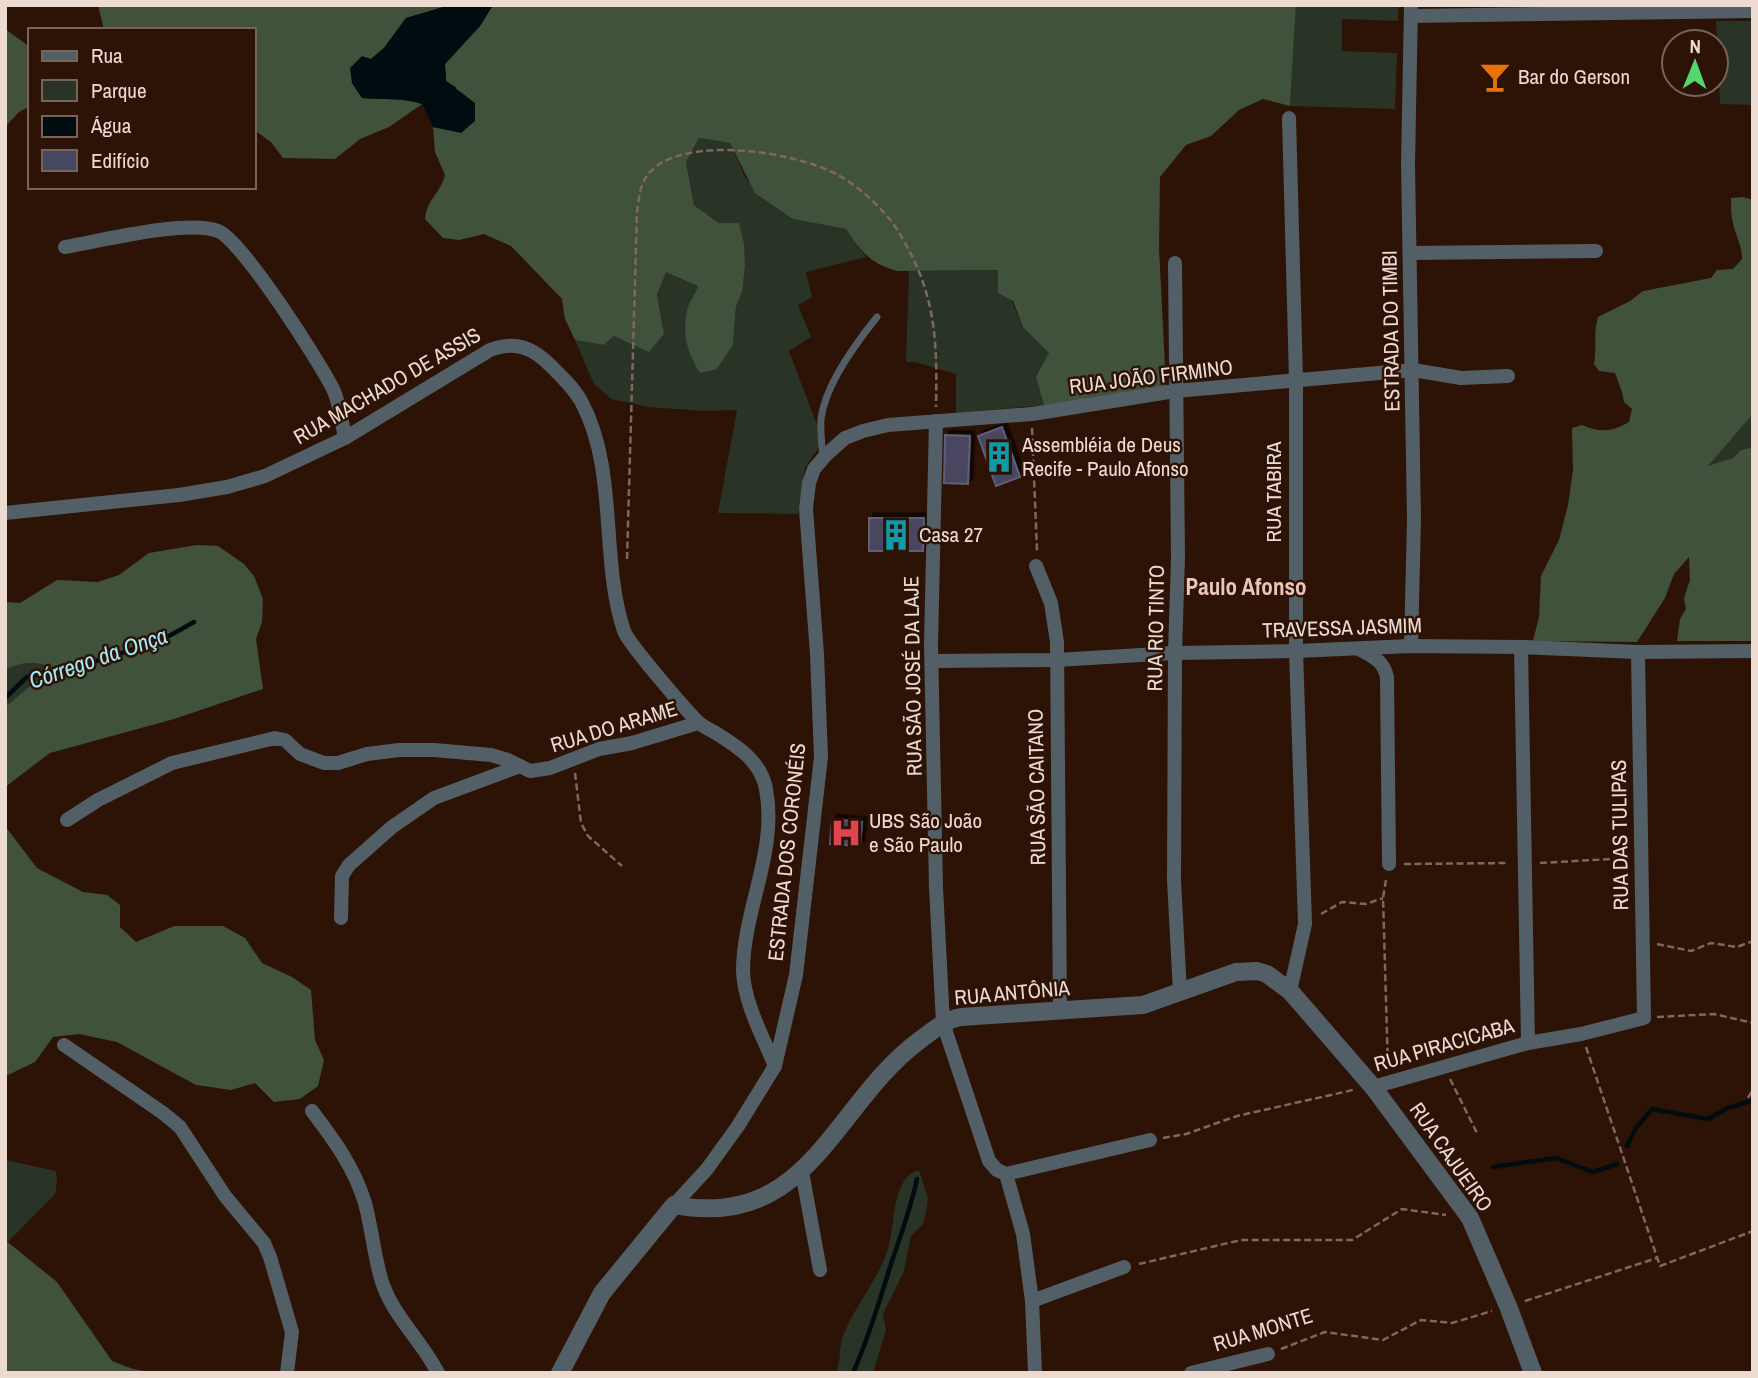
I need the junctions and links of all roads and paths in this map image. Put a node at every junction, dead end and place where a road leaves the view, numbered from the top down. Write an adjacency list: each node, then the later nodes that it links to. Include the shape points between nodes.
1 (1411, 10): 2 (street); 6 (street, ESTRADA DO TIMBI)
2 (1753, 10)
3 (1289, 118): 11 (street, RUA TABIRA)
4 (65, 247): 15 (street, via 180,228 205,228 228,236 328,381 340,408)
5 (1596, 251): 6 (street)
6 (1410, 253): 9 (street, ESTRADA DO TIMBI)
7 (1175, 263): 12 (street, RUA RIO TINTO)
8 (877, 317): 16 (lane, via 825,401)
9 (1413, 370): 10 (street, RUA JOÃO FIRMINO, via 1461,378); 11 (street, RUA JOÃO FIRMINO); 20 (street, ESTRADA DO TIMBI)
10 (1507, 376)
11 (1296, 379): 12 (street, RUA JOÃO FIRMINO); 23 (street, RUA TABIRA)
12 (1175, 391): 13 (street, RUA JOÃO FIRMINO); 26 (street, RUA RIO TINTO)
13 (1032, 414): 14 (street, RUA JOÃO FIRMINO); 19 (path)
14 (936, 421): 16 (street, RUA JOÃO FIRMINO, via 863,430 845,438); 18 (path, via 937,361 929,300 923,279 888,217 860,190 812,164 732,150 682,153 666,160 647,174 637,212); 28 (street, RUA SÃO JOSÉ DA LAJE)
15 (345, 438): 17 (street, RUA MACHADO DE ASSIS, via 265,476 227,487); 29 (street, RUA MACHADO DE ASSIS, via 490,350 510,345 537,353 571,388 589,420 603,479 614,583 625,634)
16 (819, 464): 49 (street, ESTRADA DOS CORONÉIS, via 809,483 806,523 821,757 796,975)
17 (5, 513)
18 (627, 564)
19 (1036, 566): 27 (street, RUA SÃO CAITANO, via 1053,612)
20 (1411, 646): 21 (street, TRAVESSA JASMIM); 22 (street, TRAVESSA JASMIM)
21 (1521, 647): 25 (street, TRAVESSA JASMIM); 47 (street)
22 (1357, 648): 23 (street, TRAVESSA JASMIM); 33 (street, via 1379,660 1387,677)
23 (1296, 651): 26 (street, TRAVESSA JASMIM); 37 (street, RUA TABIRA)
24 (1753, 651): 25 (street, TRAVESSA JASMIM)
25 (1638, 652): 39 (street, RUA DAS TULIPAS)
26 (1175, 653): 27 (street, TRAVESSA JASMIM); 41 (street, RUA RIO TINTO, via 1174,880)
27 (1056, 660): 28 (street, TRAVESSA JASMIM); 42 (street, RUA SÃO CAITANO)
28 (933, 661): 44 (street, RUA SÃO JOSÉ DA LAJE)
29 (698, 723): 30 (street, RUA DO ARAME); 49 (street, RUA MACHADO DE ASSIS, via 748,756 766,786 766,854 746,934 743,971 745,990)
30 (573, 759): 31 (street, RUA DO ARAME, via 541,770); 34 (path, via 581,823 588,836)
31 (520, 766): 32 (street, RUA DO ARAME, via 491,755 400,750 324,764 275,738 172,764); 36 (street, via 434,798 392,827 342,876)
32 (67, 820)
33 (1388, 864): 35 (path)
34 (622, 866)
35 (1383, 898): 37 (path, via 1366,904 1342,902); 51 (path)
36 (341, 918)
37 (1305, 924): 40 (street, RUA TABIRA)
38 (1753, 942): 39 (path, via 1737,947 1711,943 1691,950)
39 (1643, 943): 43 (street, RUA DAS TULIPAS)
40 (1290, 990): 41 (street, RUA ANTÔNIA, via 1257,971 1236,972); 51 (street, RUA ANTÔNIA)
41 (1180, 993): 42 (street, RUA ANTÔNIA, via 1143,1005)
42 (1060, 1011): 44 (street, RUA ANTÔNIA, via 961,1017)
43 (1644, 1018): 45 (path, via 1714,1014); 46 (street, RUA PIRACICABA)
44 (943, 1023): 57 (street, RUA ANTÔNIA, via 885,1072); 58 (street, RUA SÃO JOSÉ DA LAJE, via 989,1161)
45 (1753, 1023)
46 (1581, 1034): 47 (street, RUA PIRACICABA); 62 (path)
47 (1528, 1043): 50 (street, RUA PIRACICABA)
48 (64, 1045): 68 (street, via 180,1128 225,1196 264,1243 292,1332)
49 (775, 1066): 59 (street, ESTRADA DOS CORONÉIS, via 715,1158)
50 (1443, 1067): 51 (street, RUA PIRACICABA); 55 (path, RUA CAJUEIRO)
51 (1380, 1085): 56 (path, RUA PIRACICABA); 60 (street, RUA CAJUEIRO)
52 (1753, 1088): 53 (path)
53 (1748, 1098)
54 (312, 1111): 69 (street, via 353,1169 382,1282)
55 (1477, 1133)
56 (1150, 1140): 58 (street)
57 (802, 1171): 59 (street, RUA ANTÔNIA, via 743,1205 696,1210); 64 (street)
58 (1006, 1174): 65 (street, RUA SÃO JOSÉ DA LAJE, via 1023,1234)
59 (674, 1205): 70 (street, via 602,1293)
60 (1470, 1218): 63 (path, via 1402,1209 1352,1240 1241,1240); 66 (street, RUA CAJUEIRO)
61 (1753, 1231): 62 (path, RUA MONTE, via 1660,1266)
62 (1657, 1258): 66 (path, RUA MONTE)
63 (1124, 1268): 65 (street)
64 (820, 1270)
65 (1032, 1301): 71 (street, RUA SÃO JOSÉ DA LAJE)
66 (1508, 1306): 67 (path, RUA MONTE, via 1451,1323 1421,1320 1383,1339 1325,1332); 73 (street, RUA CAJUEIRO)
67 (1268, 1354): 72 (street, RUA MONTE)
68 (287, 1373)
69 (438, 1373)
70 (560, 1373)
71 (1035, 1373)
72 (1191, 1373)
73 (1533, 1373)

